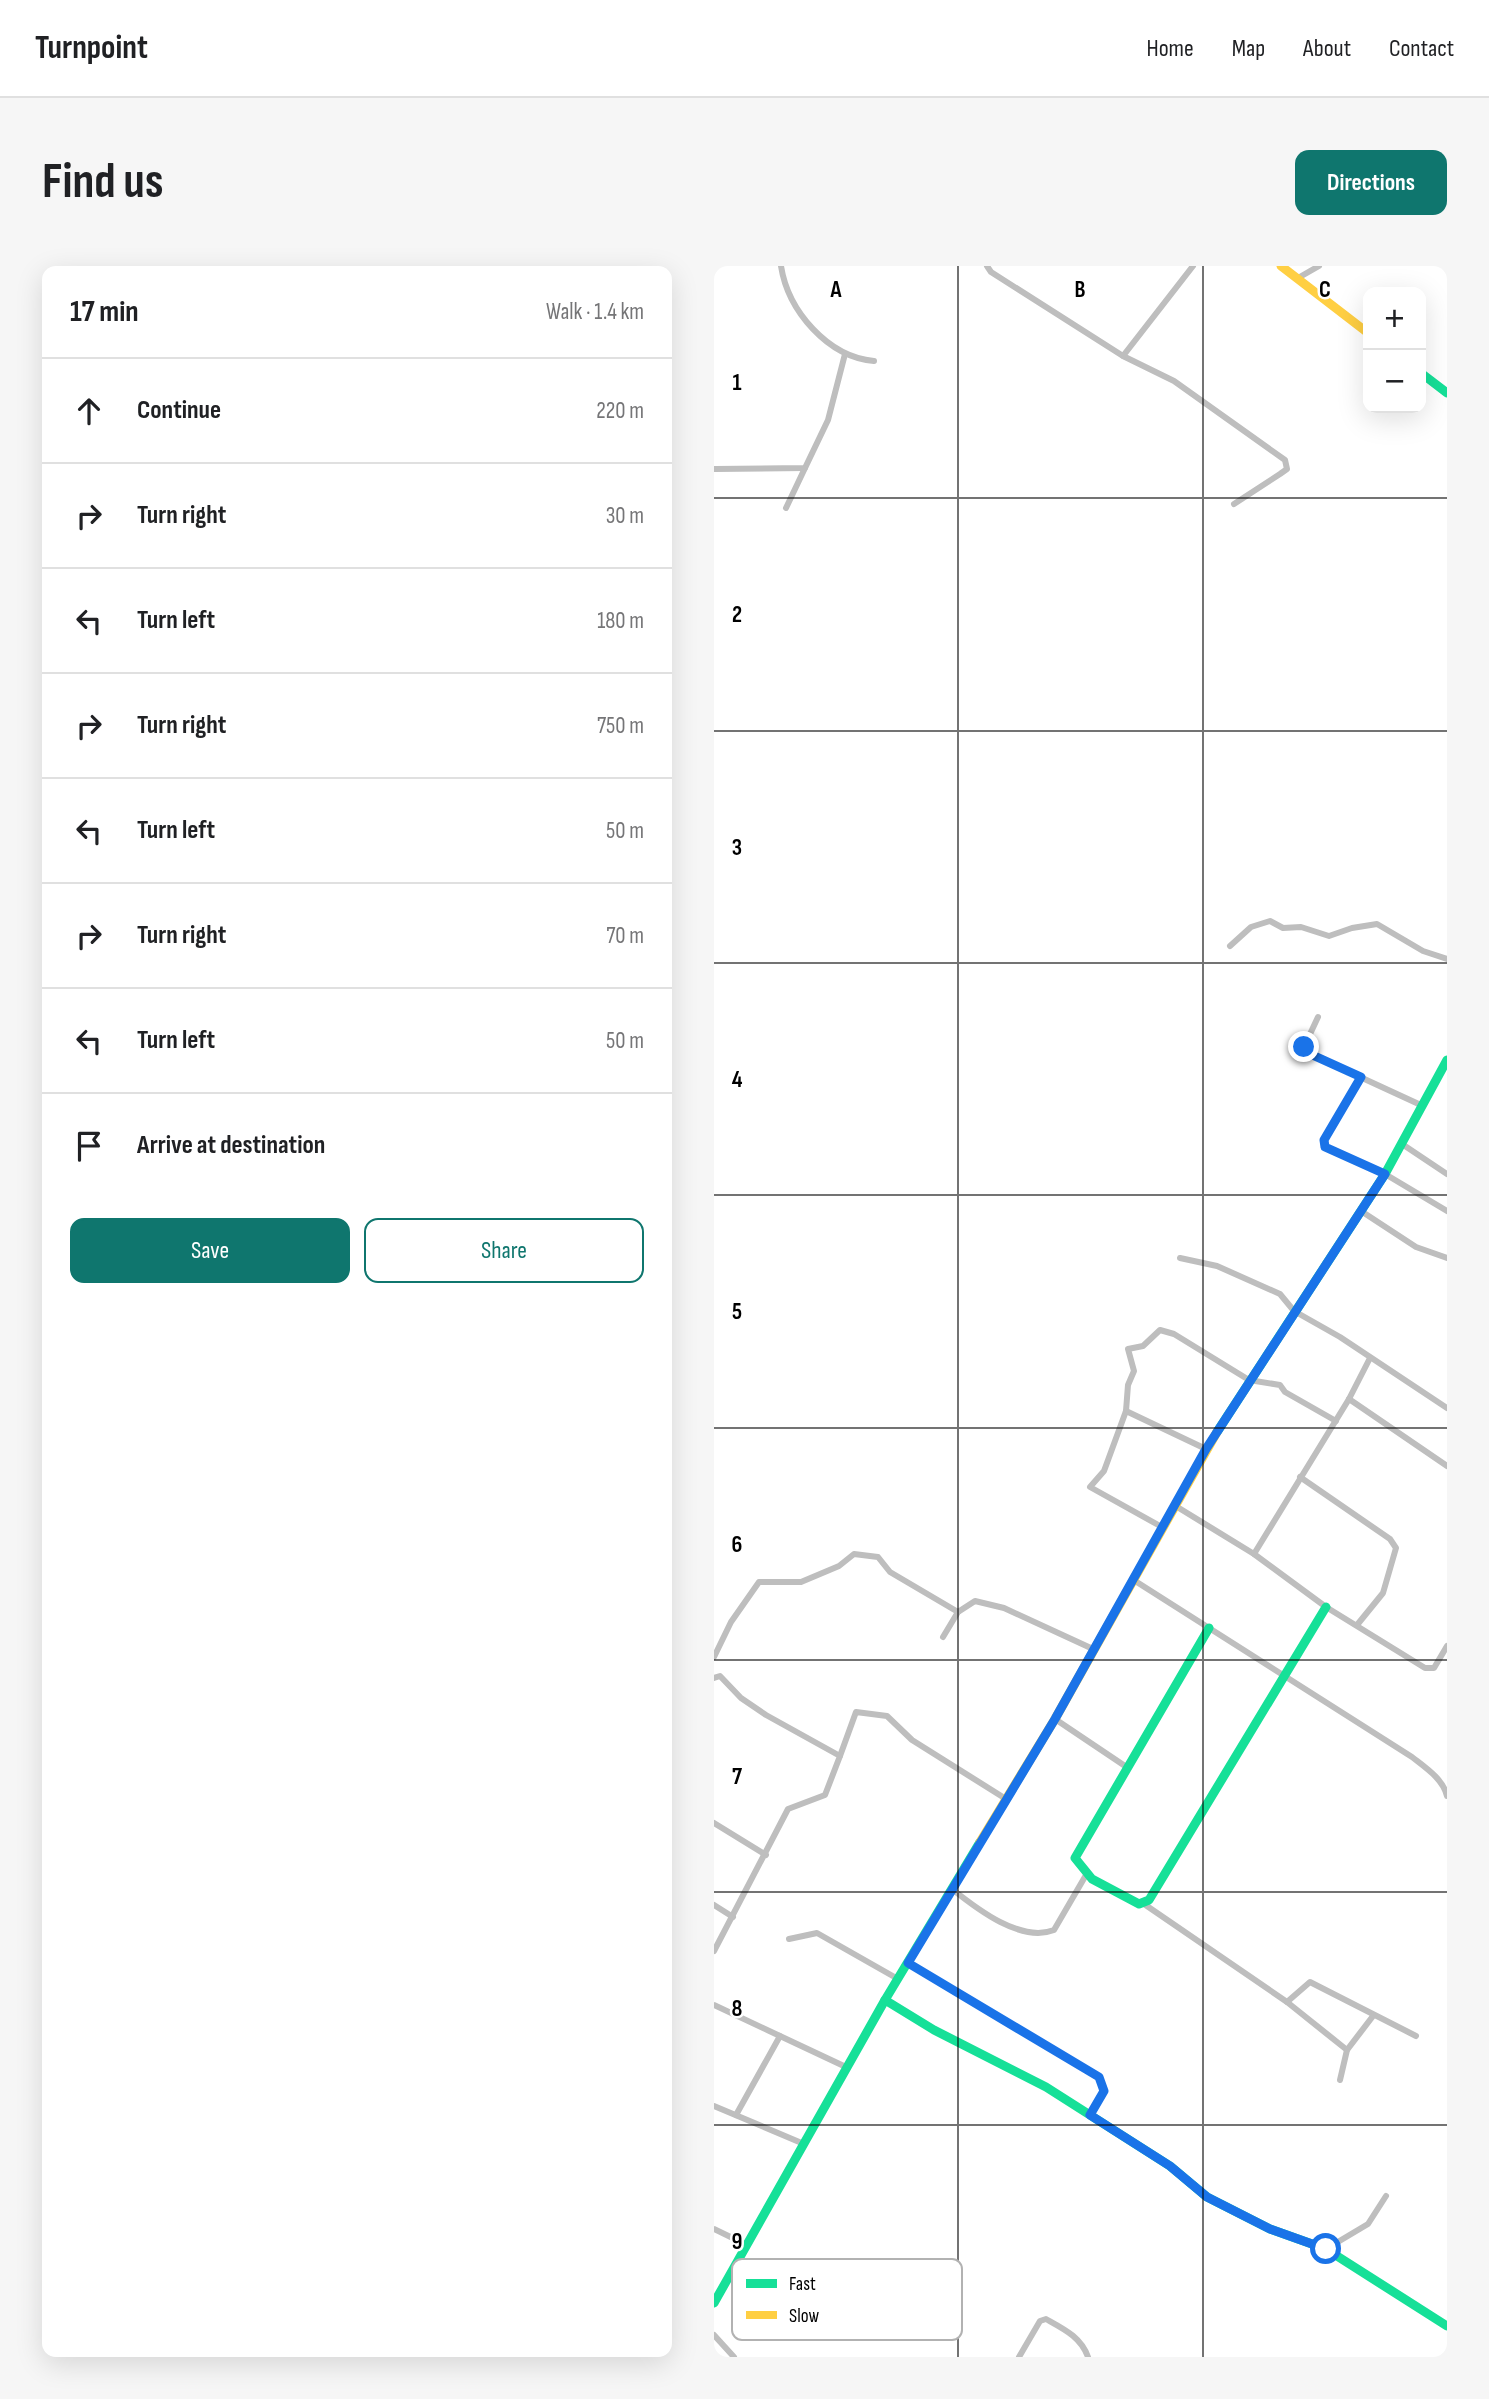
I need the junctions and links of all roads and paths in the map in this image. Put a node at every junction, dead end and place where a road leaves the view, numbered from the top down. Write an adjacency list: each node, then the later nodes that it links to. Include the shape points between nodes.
1 (781, 266): 8 (street, via 800,314)
2 (987, 266): 9 (street)
3 (1193, 266): 9 (street)
4 (1281, 266): 6 (street)
5 (1319, 266): 6 (street)
6 (1298, 278): 7 (street)
7 (1363, 329)
8 (845, 354): 10 (street); 14 (street, via 828,420)
9 (1123, 356): 15 (street, via 1174,382 1285,460 1287,468)
10 (874, 361)
11 (1426, 377): 12 (street)
12 (1447, 393)
13 (715, 468): 14 (street)
14 (805, 468): 16 (street)
15 (1234, 504)
16 (786, 508)
17 (1230, 946): 18 (street, via 1251,927 1270,922 1329,936 1377,924 1423,951)
18 (1447, 959)
19 (1318, 1017): 21 (street, via 1304,1047 1308,1053)
20 (1447, 1060): 22 (street)
21 (1361, 1077): 22 (street); 24 (street, via 1324,1140 1325,1147)
22 (1423, 1106): 23 (street)
23 (1402, 1144): 24 (street); 25 (street)
24 (1385, 1174): 26 (street); 27 (street)
25 (1447, 1174)
26 (1447, 1211)
27 (1361, 1212): 29 (street, via 1416,1247); 30 (street)
28 (1180, 1258): 30 (street, via 1217,1266 1280,1294)
29 (1447, 1258)
30 (1294, 1311): 31 (street); 32 (street)
31 (1370, 1357): 33 (street); 34 (street)
32 (1249, 1380): 35 (street, via 1160,1330 1143,1346 1129,1349 1134,1371); 36 (street, via 1280,1385); 37 (street)
33 (1349, 1399): 36 (street); 38 (street)
34 (1447, 1408)
35 (1126, 1411): 37 (street); 41 (street, via 1104,1471 1090,1487)
36 (1336, 1421): 39 (street)
37 (1206, 1449): 40 (street)
38 (1447, 1466)
39 (1300, 1476): 42 (street); 46 (street, via 1390,1539 1396,1548 1383,1593)
40 (1174, 1505): 41 (street); 42 (street)
41 (1162, 1527): 43 (street)
42 (1254, 1554): 44 (street)
43 (1132, 1579): 47 (street); 50 (street)
44 (1326, 1607): 46 (street); 52 (street)
45 (958, 1612): 48 (street); 50 (street, via 975,1601 1004,1608); 51 (street, via 890,1572 878,1557 854,1554 839,1566 801,1582 758,1582)
46 (1357, 1625): 49 (street, via 1425,1668 1434,1668)
47 (1209, 1628): 52 (street); 56 (street)
48 (943, 1637)
49 (1447, 1646)
50 (1093, 1649): 54 (street)
51 (714, 1657)
52 (1282, 1676): 57 (street, via 1412,1757 1433,1774); 63 (street)
53 (714, 1678): 55 (street, via 720,1676 766,1715)
54 (1055, 1719): 56 (street); 58 (street)
55 (840, 1756): 58 (street, via 856,1712 887,1716 912,1740); 60 (street, via 825,1795 788,1809)
56 (1128, 1768): 61 (street, via 1075,1858)
57 (1447, 1796)
58 (1006, 1799): 62 (street)
59 (714, 1823): 60 (street)
60 (766, 1854): 65 (street)
61 (1086, 1875): 62 (street, via 1054,1930 1044,1934 1015,1928); 63 (street)
62 (952, 1889): 68 (street)
63 (1144, 1904): 71 (street)
64 (714, 1905): 65 (street)
65 (733, 1917): 67 (street)
66 (789, 1939): 69 (street, via 817,1933)
67 (714, 1951)
68 (908, 1963): 69 (street); 81 (street, via 1099,2077 1104,2091)
69 (898, 1979): 70 (street)
70 (885, 2000): 77 (street); 81 (street)
71 (1287, 2002): 73 (street, via 1310,1982); 76 (street)
72 (714, 2005): 74 (street)
73 (1373, 2016): 75 (street); 76 (street)
74 (780, 2036): 77 (street); 80 (street)
75 (1416, 2036)
76 (1347, 2050): 78 (street)
77 (846, 2067): 82 (street)
78 (1340, 2080)
79 (714, 2106): 80 (street)
80 (736, 2115): 82 (street)
81 (1090, 2115): 86 (street, via 1170,2166 1207,2197 1270,2229)
82 (804, 2144): 85 (street)
83 (1386, 2196): 86 (street, via 1368,2224)
84 (714, 2229): 85 (street)
85 (747, 2245): 87 (street)
86 (1326, 2249): 90 (street)
87 (739, 2259)
88 (732, 2271): 89 (street)
89 (714, 2303)
90 (1447, 2326)
91 (714, 2335): 92 (street)
92 (734, 2357)
93 (1019, 2357): 94 (street, via 1040,2321 1046,2319 1071,2333)
94 (1088, 2357)

